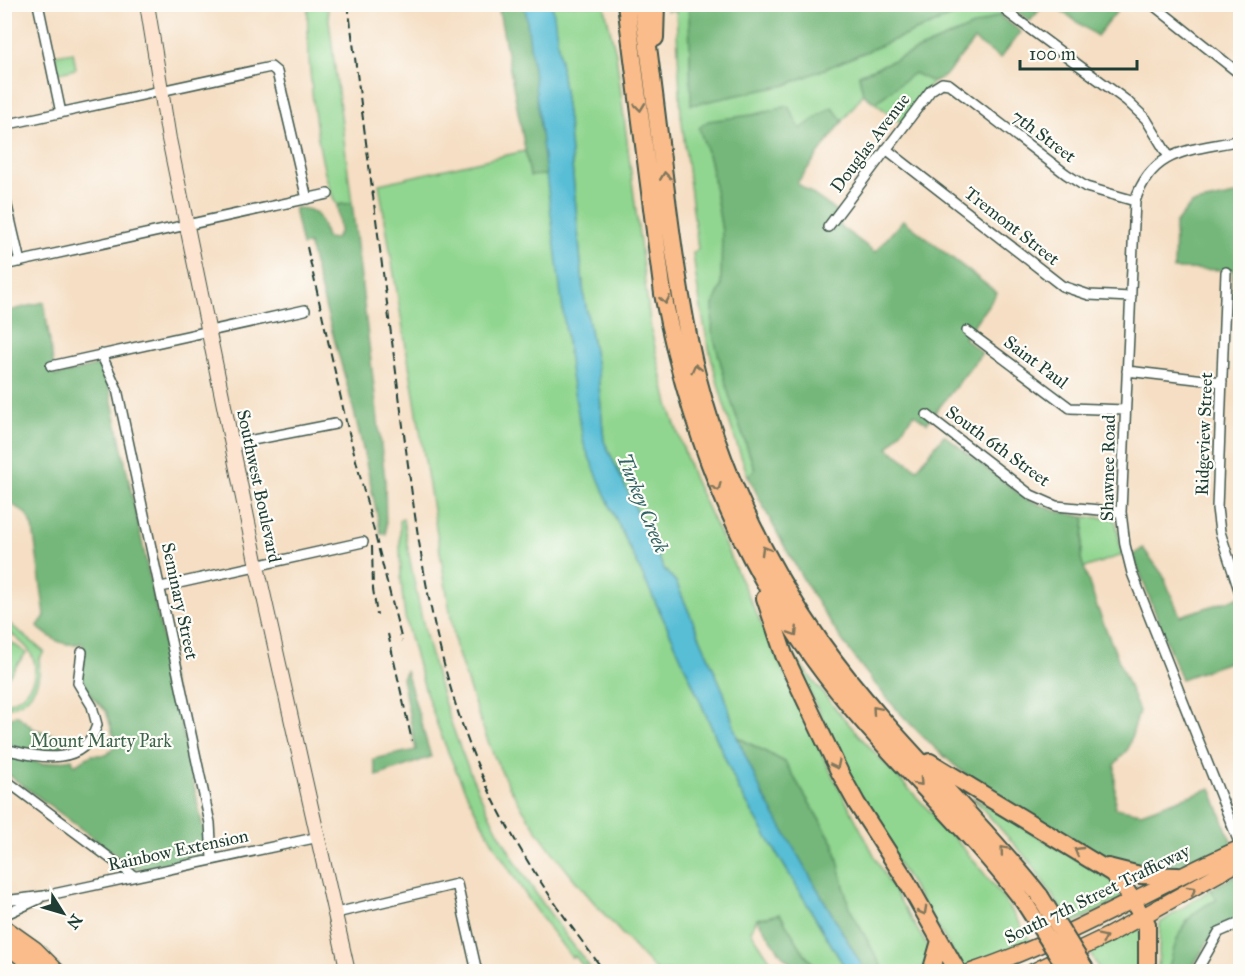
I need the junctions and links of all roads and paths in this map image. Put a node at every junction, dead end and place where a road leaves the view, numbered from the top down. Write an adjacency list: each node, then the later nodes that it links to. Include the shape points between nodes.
1 (38, 4): 14 (street)
2 (147, 4): 13 (main road, Southwest Boulevard)
3 (615, 4): 9 (highway)
4 (626, 4): 9 (highway)
5 (642, 4): 11 (highway)
6 (656, 4): 11 (highway)
7 (1152, 4): 10 (street)
8 (1007, 12): 18 (street, via 1126,101 1146,119)
9 (633, 48): 42 (highway, one-way to 42, via 663,294 682,385 714,480)
10 (1240, 74)
11 (653, 78): 48 (highway, one-way to 11, via 850,679 799,609 757,536 729,471 708,413 689,341)
12 (942, 83): 17 (street, Douglas Avenue, via 932,90); 22 (street, 7th Street, via 949,84 1086,187)
13 (163, 90): 14 (street); 21 (street, via 272,67 277,72); 23 (main road, Southwest Boulevard, via 169,139)
14 (61, 113): 15 (street)
15 (4, 125)
16 (1240, 140): 18 (street, Shawnee Road)
17 (886, 149): 24 (street, Douglas Avenue); 28 (street, Tremont Street, via 1062,286 1089,296)
18 (1169, 157): 22 (street, Shawnee Road, via 1152,168)
19 (4, 193): 25 (street)
20 (328, 194): 21 (street)
21 (307, 199): 23 (street)
22 (1135, 201): 28 (street, Shawnee Road)
23 (188, 225): 25 (street); 30 (main road, Southwest Boulevard)
24 (828, 227)
25 (20, 262): 26 (street)
26 (4, 265)
27 (1226, 272): 35 (street, Ridgeview Street)
28 (1131, 297): 34 (street, Shawnee Road)
29 (305, 310): 30 (street)
30 (209, 331): 32 (street); 39 (main road, Southwest Boulevard)
31 (967, 331): 36 (street, Saint Paul, via 1070,408)
32 (101, 354): 33 (street); 44 (street, Seminary Street, via 117,389)
33 (51, 366)
34 (1127, 371): 35 (street); 36 (street, Shawnee Road)
35 (1222, 382): 45 (street, Ridgeview Street, via 1220,532)
36 (1125, 410): 40 (street, Shawnee Road)
37 (927, 415): 40 (street, South 6th Street, via 1031,495 1056,506)
38 (335, 424): 39 (street)
39 (232, 444): 43 (main road, Southwest Boulevard)
40 (1121, 512): 50 (street, Shawnee Road, via 1132,573)
41 (363, 542): 43 (street)
42 (753, 564): 66 (highway, one-way to 66, via 784,655 840,773); 75 (highway, one-way to 75, bridge, via 801,642 843,697 973,839 1024,902)
43 (257, 566): 44 (street); 51 (main road, Southwest Boulevard)
44 (161, 587): 53 (street, Seminary Street, via 210,823)
45 (1240, 593)
46 (82, 652): 47 (street, via 78,683 92,706 97,725 87,744 74,753 55,758)
47 (4, 749)
48 (915, 753): 55 (highway, one-way to 48); 76 (highway, one-way to 48, bridge, via 1040,896 1004,849)
49 (4, 779): 56 (street)
50 (1237, 825): 52 (street, Shawnee Road)
51 (319, 837): 53 (street, Rainbow Extension); 61 (main road, Southwest Boulevard)
52 (1240, 847): 57 (main road, South 7th Street Trafficway)
53 (212, 859): 56 (street, Rainbow Extension)
54 (1240, 862): 63 (main road, South 7th Street Trafficway, one-way to 54)
55 (1102, 865): 57 (highway, via 1140,875); 59 (highway, via 1121,882)
56 (134, 876): 58 (street, Rainbow Extension)
57 (1178, 876): 59 (main road, South 7th Street Trafficway)
58 (44, 896): 60 (street, Rainbow Extension); 62 (street, Rainbow Extension)
59 (1132, 900): 63 (highway); 73 (main road, South 7th Street Trafficway, via 1055,938)
60 (4, 901)
61 (336, 913): 69 (main road, Southwest Boulevard); 70 (street, via 457,884)
62 (4, 915)
63 (1143, 917): 74 (main road, South 7th Street Trafficway, one-way to 63); 77 (highway, via 1147,924)
64 (1240, 923): 78 (street, via 1219,932)
65 (4, 927): 68 (main road)
66 (940, 941): 71 (highway); 72 (highway)
67 (4, 944): 68 (main road, via 28,962)
68 (57, 971)
69 (348, 972)
70 (477, 972)
71 (931, 972)
72 (958, 972)
73 (970, 972)
74 (1032, 972)
75 (1069, 972)
76 (1087, 972)
77 (1147, 972)
78 (1196, 972)

